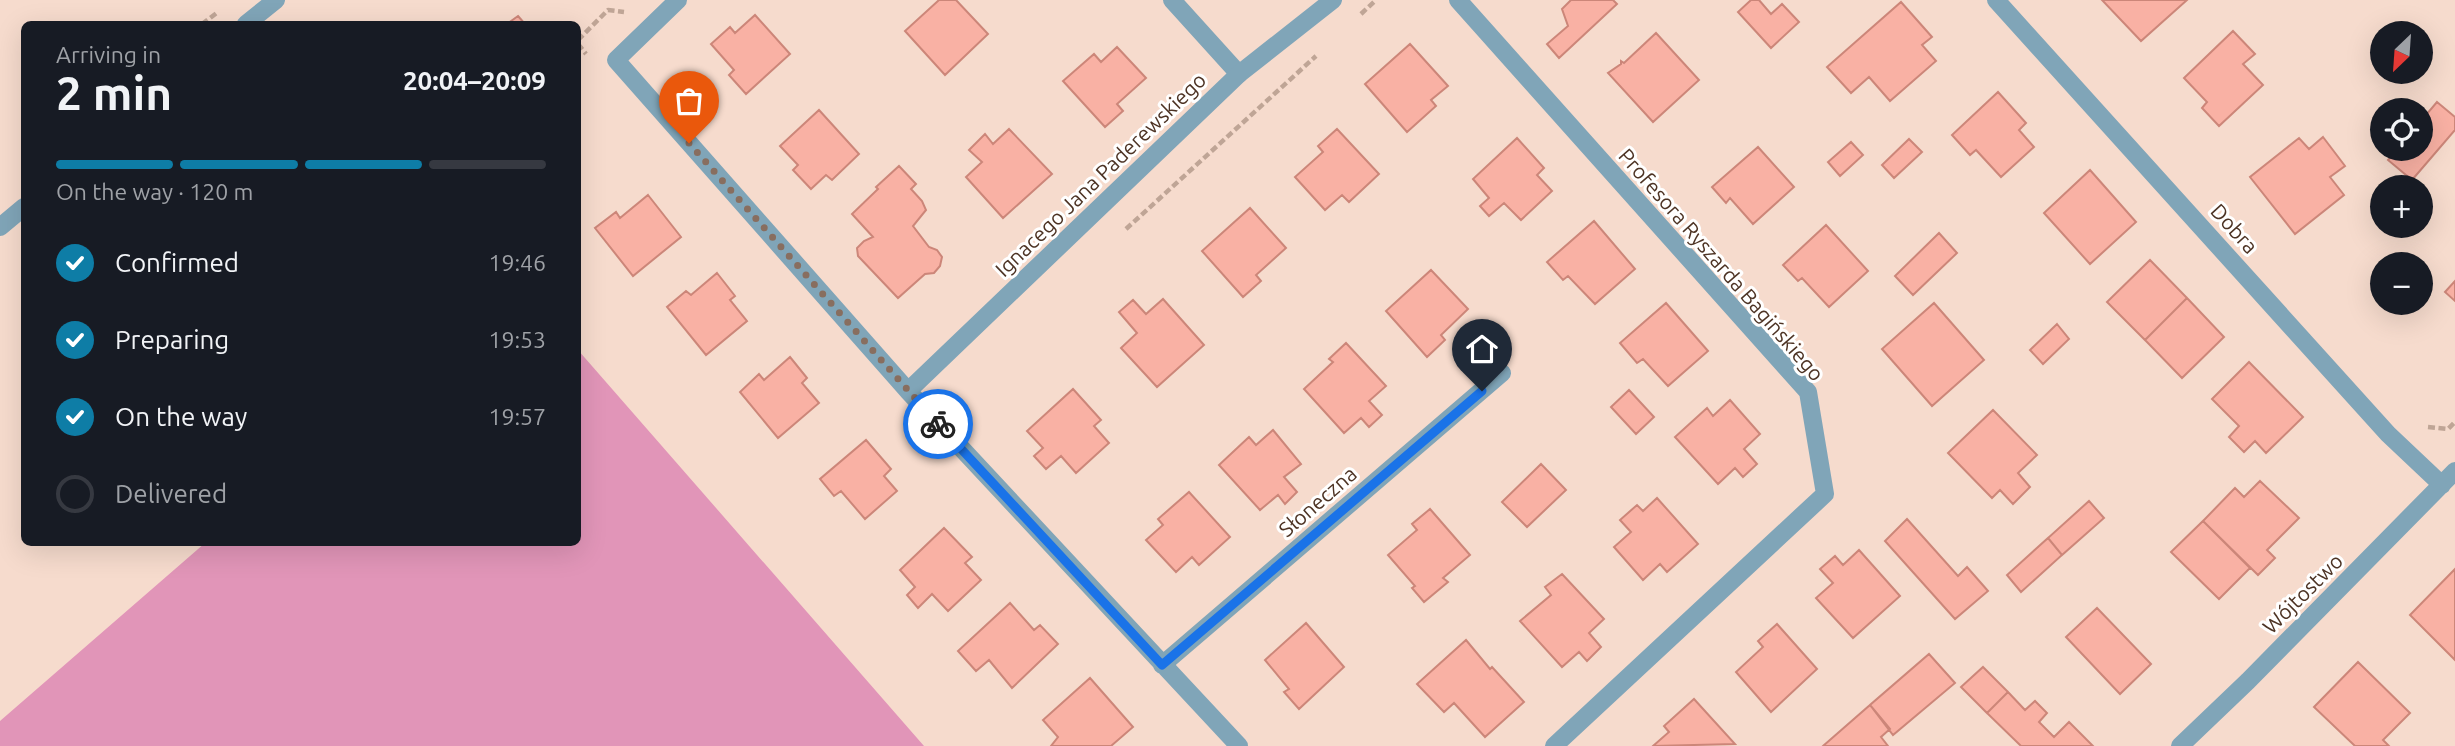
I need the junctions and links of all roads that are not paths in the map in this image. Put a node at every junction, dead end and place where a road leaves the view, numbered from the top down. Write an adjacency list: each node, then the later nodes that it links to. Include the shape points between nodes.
1 (276, 0): 7 (street)
2 (678, 0): 12 (street, via 615,60)
3 (1172, 0): 8 (street)
4 (1333, 0): 8 (street, Ignacego Jana Paderewskiego)
5 (1458, 0): 17 (street, Profesora Ryszarda Bagińskiego, via 1808,392 1825,494)
6 (1996, 0): 14 (street, Dobra, via 2388,434)
7 (250, 21)
8 (1239, 74): 12 (street, Ignacego Jana Paderewskiego)
9 (21, 210): 10 (street)
10 (0, 227)
11 (1502, 373): 15 (street, Słoneczna)
12 (908, 391): 15 (street)
13 (2455, 471): 14 (street, Wójtostwo)
14 (2442, 485): 18 (street, Wójtostwo)
15 (1162, 665): 16 (street)
16 (1239, 746)
17 (1554, 746)
18 (2180, 746)

